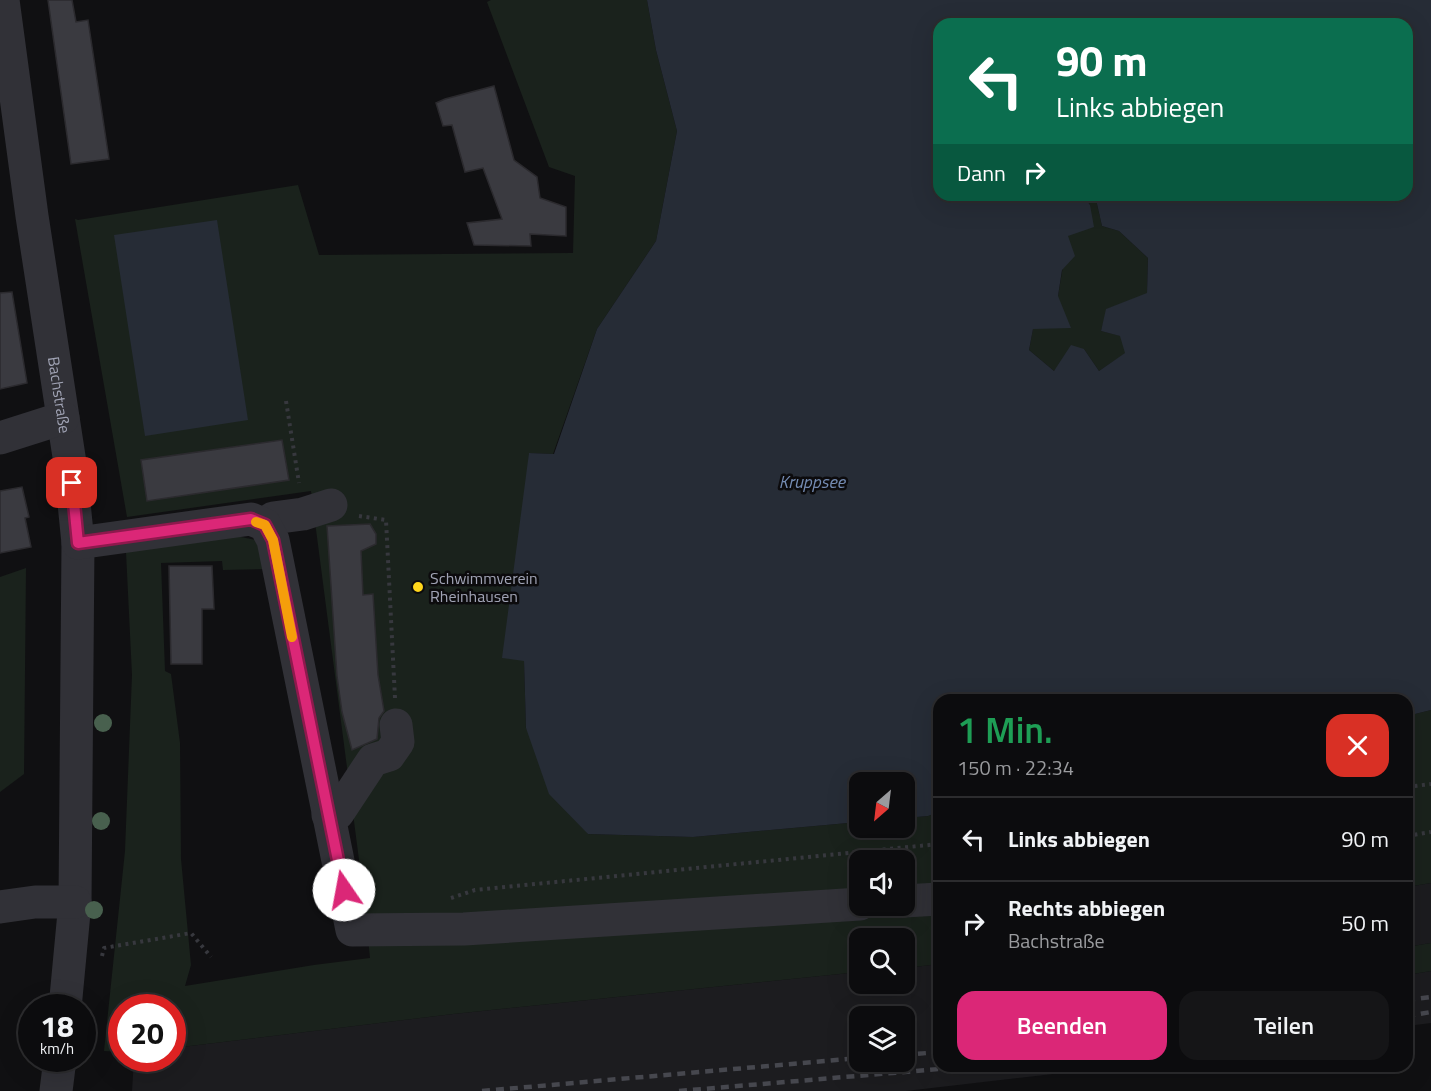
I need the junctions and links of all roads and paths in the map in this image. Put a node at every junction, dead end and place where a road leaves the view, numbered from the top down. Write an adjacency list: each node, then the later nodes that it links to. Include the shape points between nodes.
1 (3, 0): 3 (street, Bachstraße)
2 (286, 401): 5 (path)
3 (63, 418): 4 (street); 9 (street, Bachstraße)
4 (0, 438)
5 (299, 484): 6 (path); 7 (path)
6 (289, 485)
7 (332, 501): 8 (street, via 303,514 273,518); 10 (path, via 386,520)
8 (265, 525): 9 (street, via 251,519); 13 (street, via 273,540)
9 (78, 543): 20 (street, Bachstraße)
10 (396, 725): 13 (street, via 398,742 389,755 373,760 338,813)
11 (1431, 784): 12 (path)
12 (1413, 787)
13 (328, 815): 21 (street, via 352,930 464,929)
14 (1431, 832): 15 (path)
15 (1413, 835)
16 (933, 845): 19 (path, via 475,890)
17 (933, 899): 18 (street)
18 (915, 900)
19 (441, 901)
20 (75, 902): 22 (street); 25 (street, Bachstraße)
21 (849, 905)
22 (0, 907)
23 (104, 948): 24 (path, via 192,933)
24 (211, 957)
25 (66, 994)
26 (59, 1072): 27 (street)
27 (57, 1091)

